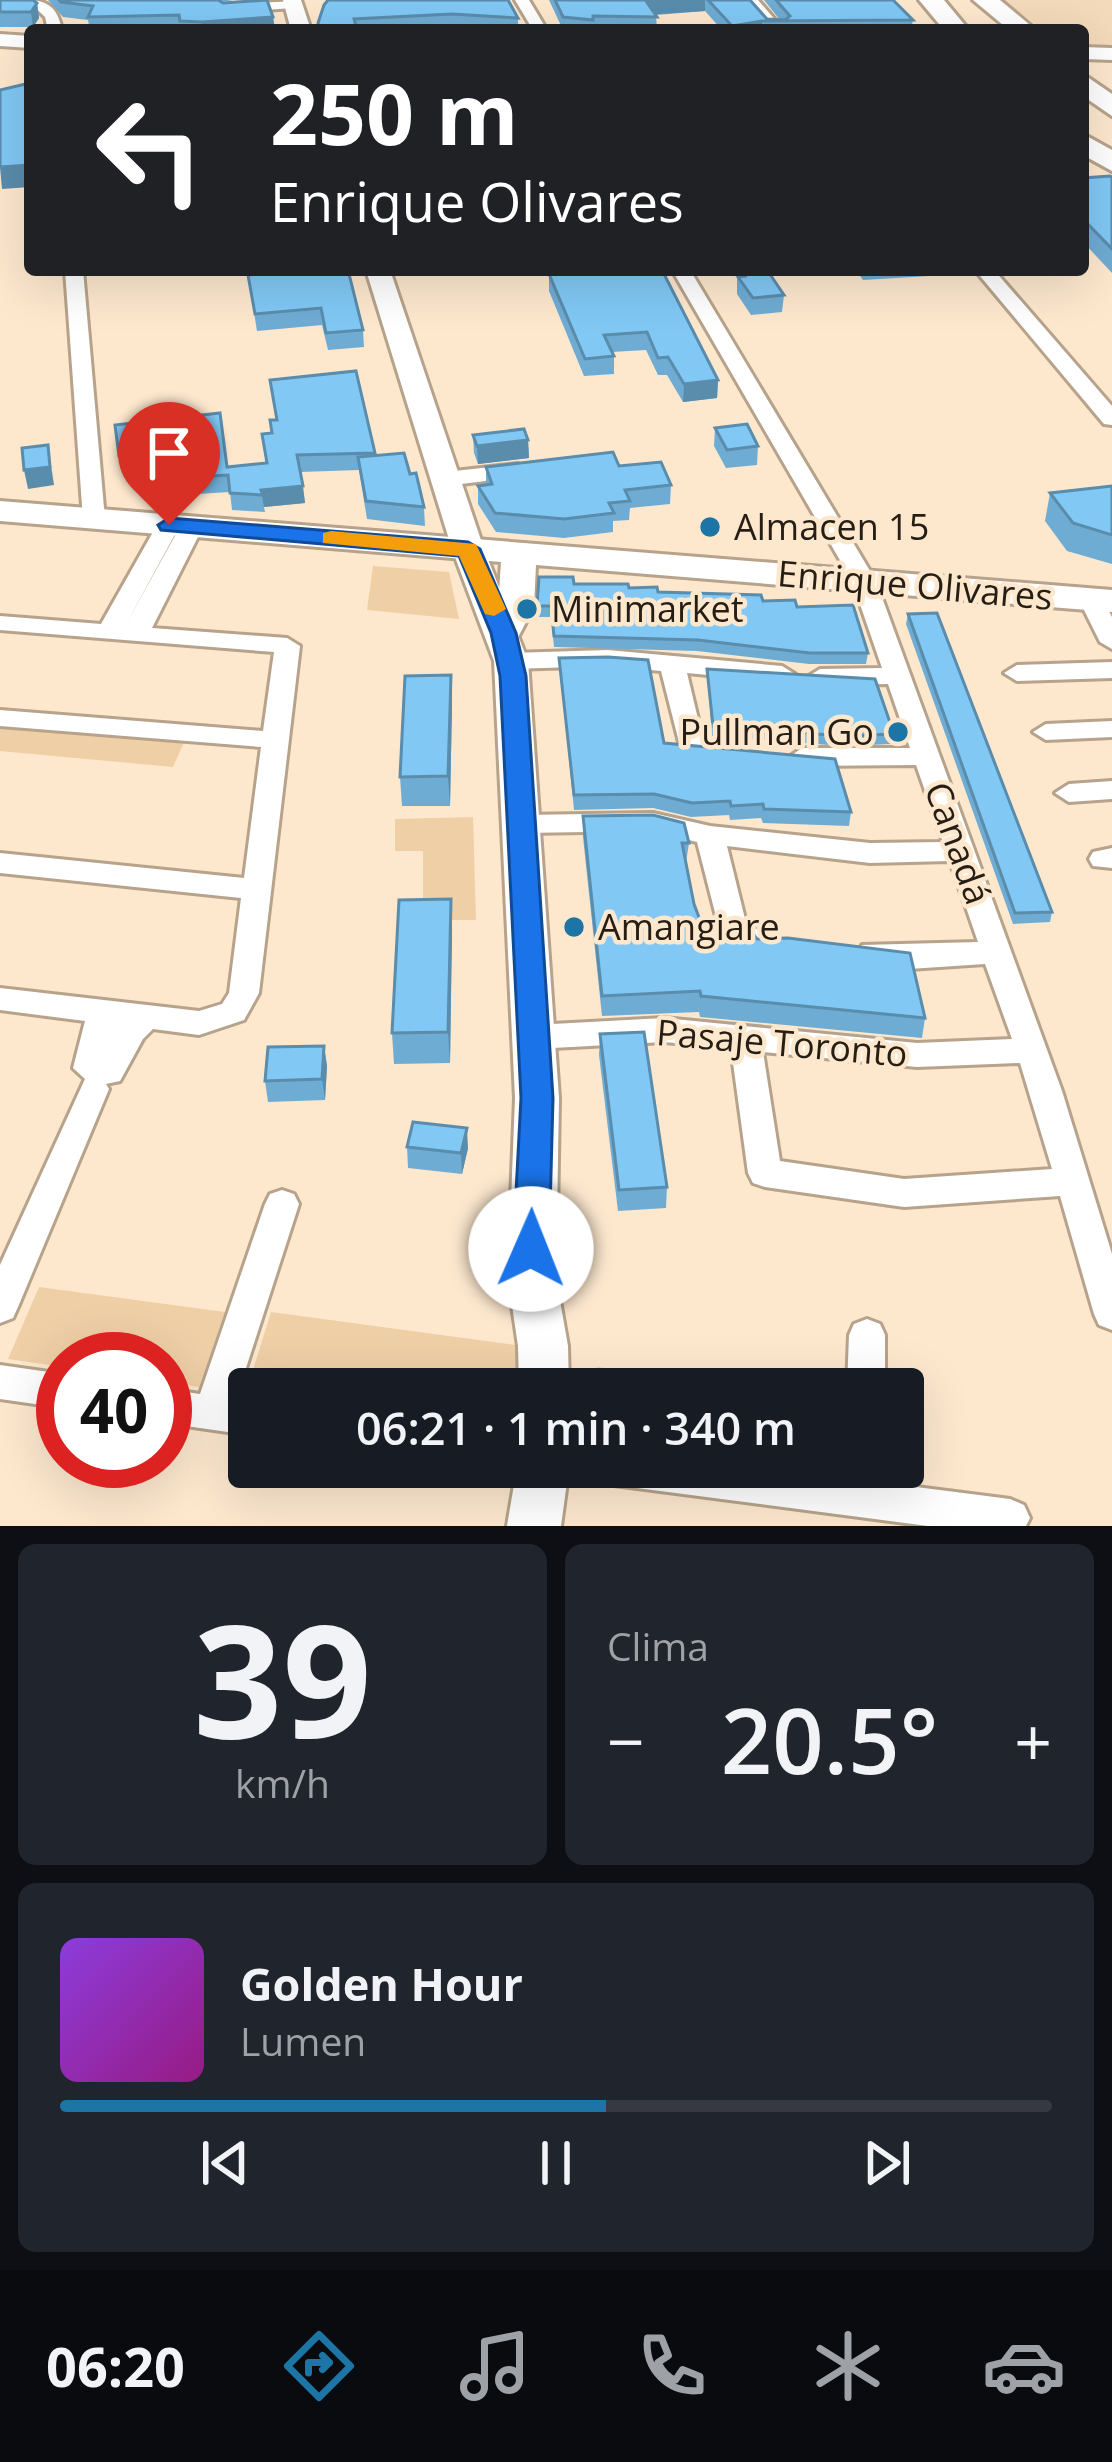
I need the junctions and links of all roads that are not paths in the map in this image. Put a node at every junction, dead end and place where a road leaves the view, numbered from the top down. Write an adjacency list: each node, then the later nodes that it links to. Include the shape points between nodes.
1 (34, 0): 6 (street)
2 (751, 0): 7 (street)
3 (985, 0): 8 (main road)
4 (293, 2): 5 (street)
5 (224, 9)
6 (54, 24)
7 (772, 24)
8 (1016, 24)
9 (74, 276): 17 (street)
10 (380, 276): 15 (street)
11 (685, 276): 21 (street, Canadá)
12 (989, 276): 13 (street)
13 (1112, 419)
14 (553, 467): 15 (street)
15 (445, 479): 19 (street)
16 (0, 512): 17 (main road, Enrique Olivares)
17 (94, 519): 18 (main road, Enrique Olivares)
18 (180, 526): 19 (main road, Enrique Olivares); 24 (street); 25 (street)
19 (468, 549): 20 (main road, Enrique Olivares); 27 (street)
20 (519, 554): 21 (main road, Enrique Olivares); 27 (main road)
21 (864, 581): 22 (main road, Enrique Olivares); 31 (street, Canadá)
22 (1102, 601): 26 (street)
23 (0, 623): 24 (street)
24 (110, 632): 25 (street)
25 (136, 634): 35 (street, via 287,646)
26 (1112, 642)
27 (507, 647): 28 (street); 39 (street)
28 (673, 665): 31 (street); 36 (street, via 691,748 842,760)
29 (1112, 670): 30 (street)
30 (1017, 674)
31 (898, 676): 36 (street, Canadá)
32 (0, 718): 35 (street)
33 (1112, 729): 34 (street)
34 (1046, 732)
35 (273, 740): 43 (street)
36 (926, 756): 41 (street, Canadá)
37 (1112, 790): 38 (street)
38 (1069, 793)
39 (522, 824): 40 (street, via 653,823); 50 (street)
40 (710, 835): 41 (street, via 869,853); 44 (street, via 734,936)
41 (960, 851): 46 (street, Canadá)
42 (0, 863): 43 (street)
43 (255, 889): 49 (street, via 244,993 233,1012 199,1023)
44 (800, 944)
45 (843, 950): 46 (street, via 909,958)
46 (996, 952): 52 (street, Canadá)
47 (0, 999): 48 (street)
48 (99, 1011): 49 (street); 49 (street, via 103,1027 89,1058 99,1074 109,1072)
49 (147, 1016)
50 (534, 1037): 51 (street, Pasaje Toronto, via 664,1030); 60 (street, via 530,1219)
51 (745, 1038): 52 (street, Pasaje Toronto, via 917,1055); 54 (street, via 765,1173 904,1193)
52 (1031, 1050): 54 (street, Canadá)
53 (93, 1089): 56 (street)
54 (1073, 1181): 57 (street, Canadá)
55 (282, 1204): 59 (street)
56 (0, 1307)
57 (1112, 1314)
58 (867, 1334): 61 (street)
59 (242, 1368)
60 (542, 1368)
61 (866, 1368)
62 (0, 1382): 63 (street)
63 (36, 1387)
64 (192, 1410): 65 (street)
65 (228, 1416)
66 (540, 1488): 69 (street)
67 (886, 1488): 68 (street)
68 (1010, 1518)
69 (534, 1526)

